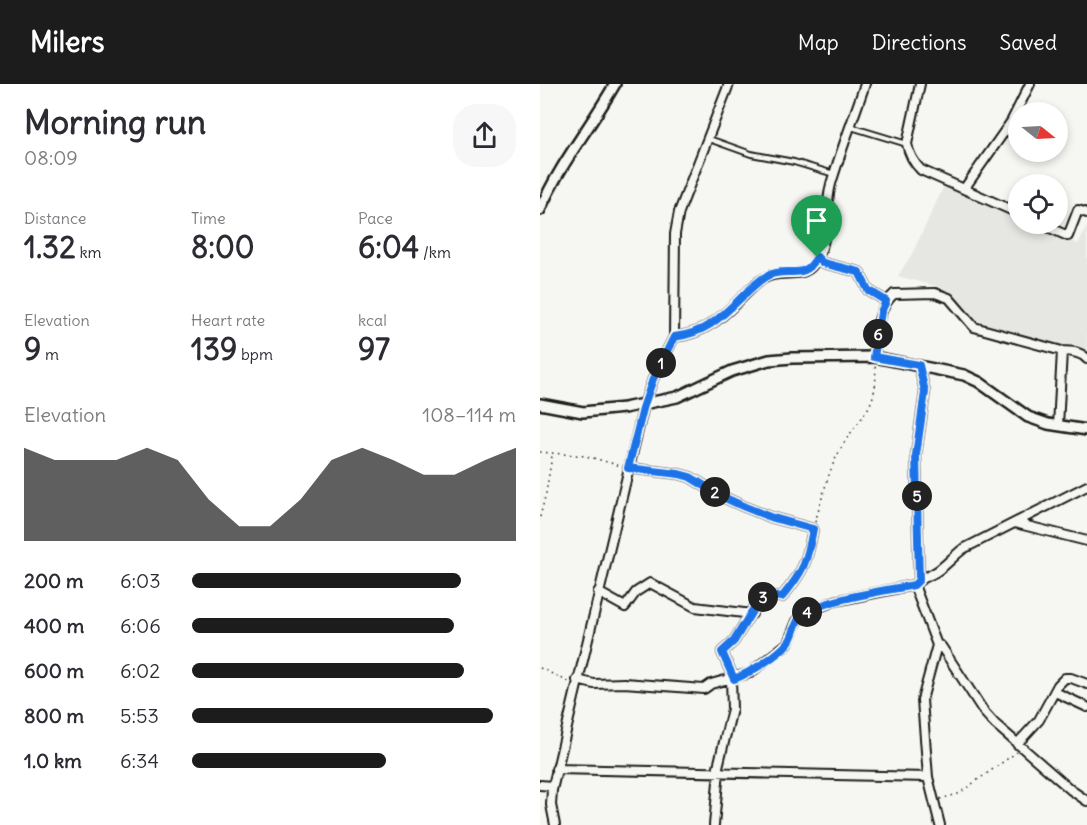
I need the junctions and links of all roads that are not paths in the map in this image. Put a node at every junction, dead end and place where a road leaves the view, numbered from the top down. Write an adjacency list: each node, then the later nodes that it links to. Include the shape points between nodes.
1 (615, 84): 12 (street)
2 (729, 84): 7 (street)
3 (865, 84): 6 (street)
4 (920, 84): 8 (street)
5 (1030, 84): 10 (street, via 1011,122)
6 (851, 127): 8 (lane); 9 (street)
7 (706, 138): 9 (lane, via 751,154); 17 (street, via 675,234)
8 (907, 144): 10 (street, via 921,170)
9 (834, 174): 15 (street, via 828,223)
10 (964, 189): 11 (street)
11 (1008, 209)
12 (540, 210)
13 (1087, 213): 14 (street, via 1078,210 1068,236)
14 (1064, 234)
15 (817, 257): 16 (street, via 823,263 859,272 868,290); 17 (street, via 808,270 768,275 707,328)
16 (886, 301): 18 (street, via 894,294 935,293 949,298 974,327); 19 (street)
17 (674, 337): 23 (street)
18 (1062, 351): 20 (street); 24 (street)
19 (874, 357): 21 (street); 23 (street, via 770,360 732,371 677,397)
20 (1087, 359)
21 (919, 365): 24 (street, via 964,375 1028,417); 30 (street, via 925,392 916,455)
22 (540, 404): 23 (street, via 583,412)
23 (644, 405): 26 (street)
24 (1058, 426): 25 (street)
25 (1087, 430)
26 (628, 468): 31 (street); 32 (street, via 690,477 745,507 813,529 798,578 782,597 760,598)
27 (1087, 486): 28 (street)
28 (1015, 523): 29 (street); 30 (street, via 963,549)
29 (1087, 541)
30 (916, 583): 33 (street); 34 (street, via 835,601 807,612 797,621 788,643 750,673)
31 (598, 592): 32 (street, via 625,607 636,592 650,583 695,607); 35 (street)
32 (752, 614): 34 (street, via 722,652)
33 (937, 645): 39 (street, via 984,712); 42 (street, via 922,700)
34 (733, 679): 35 (street, via 704,689); 41 (street, via 732,709)
35 (576, 682): 40 (street)
36 (1087, 684): 37 (street, via 1065,678)
37 (1055, 692): 38 (street); 39 (street)
38 (1087, 707)
39 (1020, 746): 45 (street)
40 (556, 769): 41 (street); 44 (street)
41 (718, 771): 42 (street); 47 (street)
42 (928, 777): 48 (street)
43 (540, 784): 44 (street)
44 (552, 786): 46 (street)
45 (1087, 801)
46 (555, 825)
47 (714, 825)
48 (940, 825)

